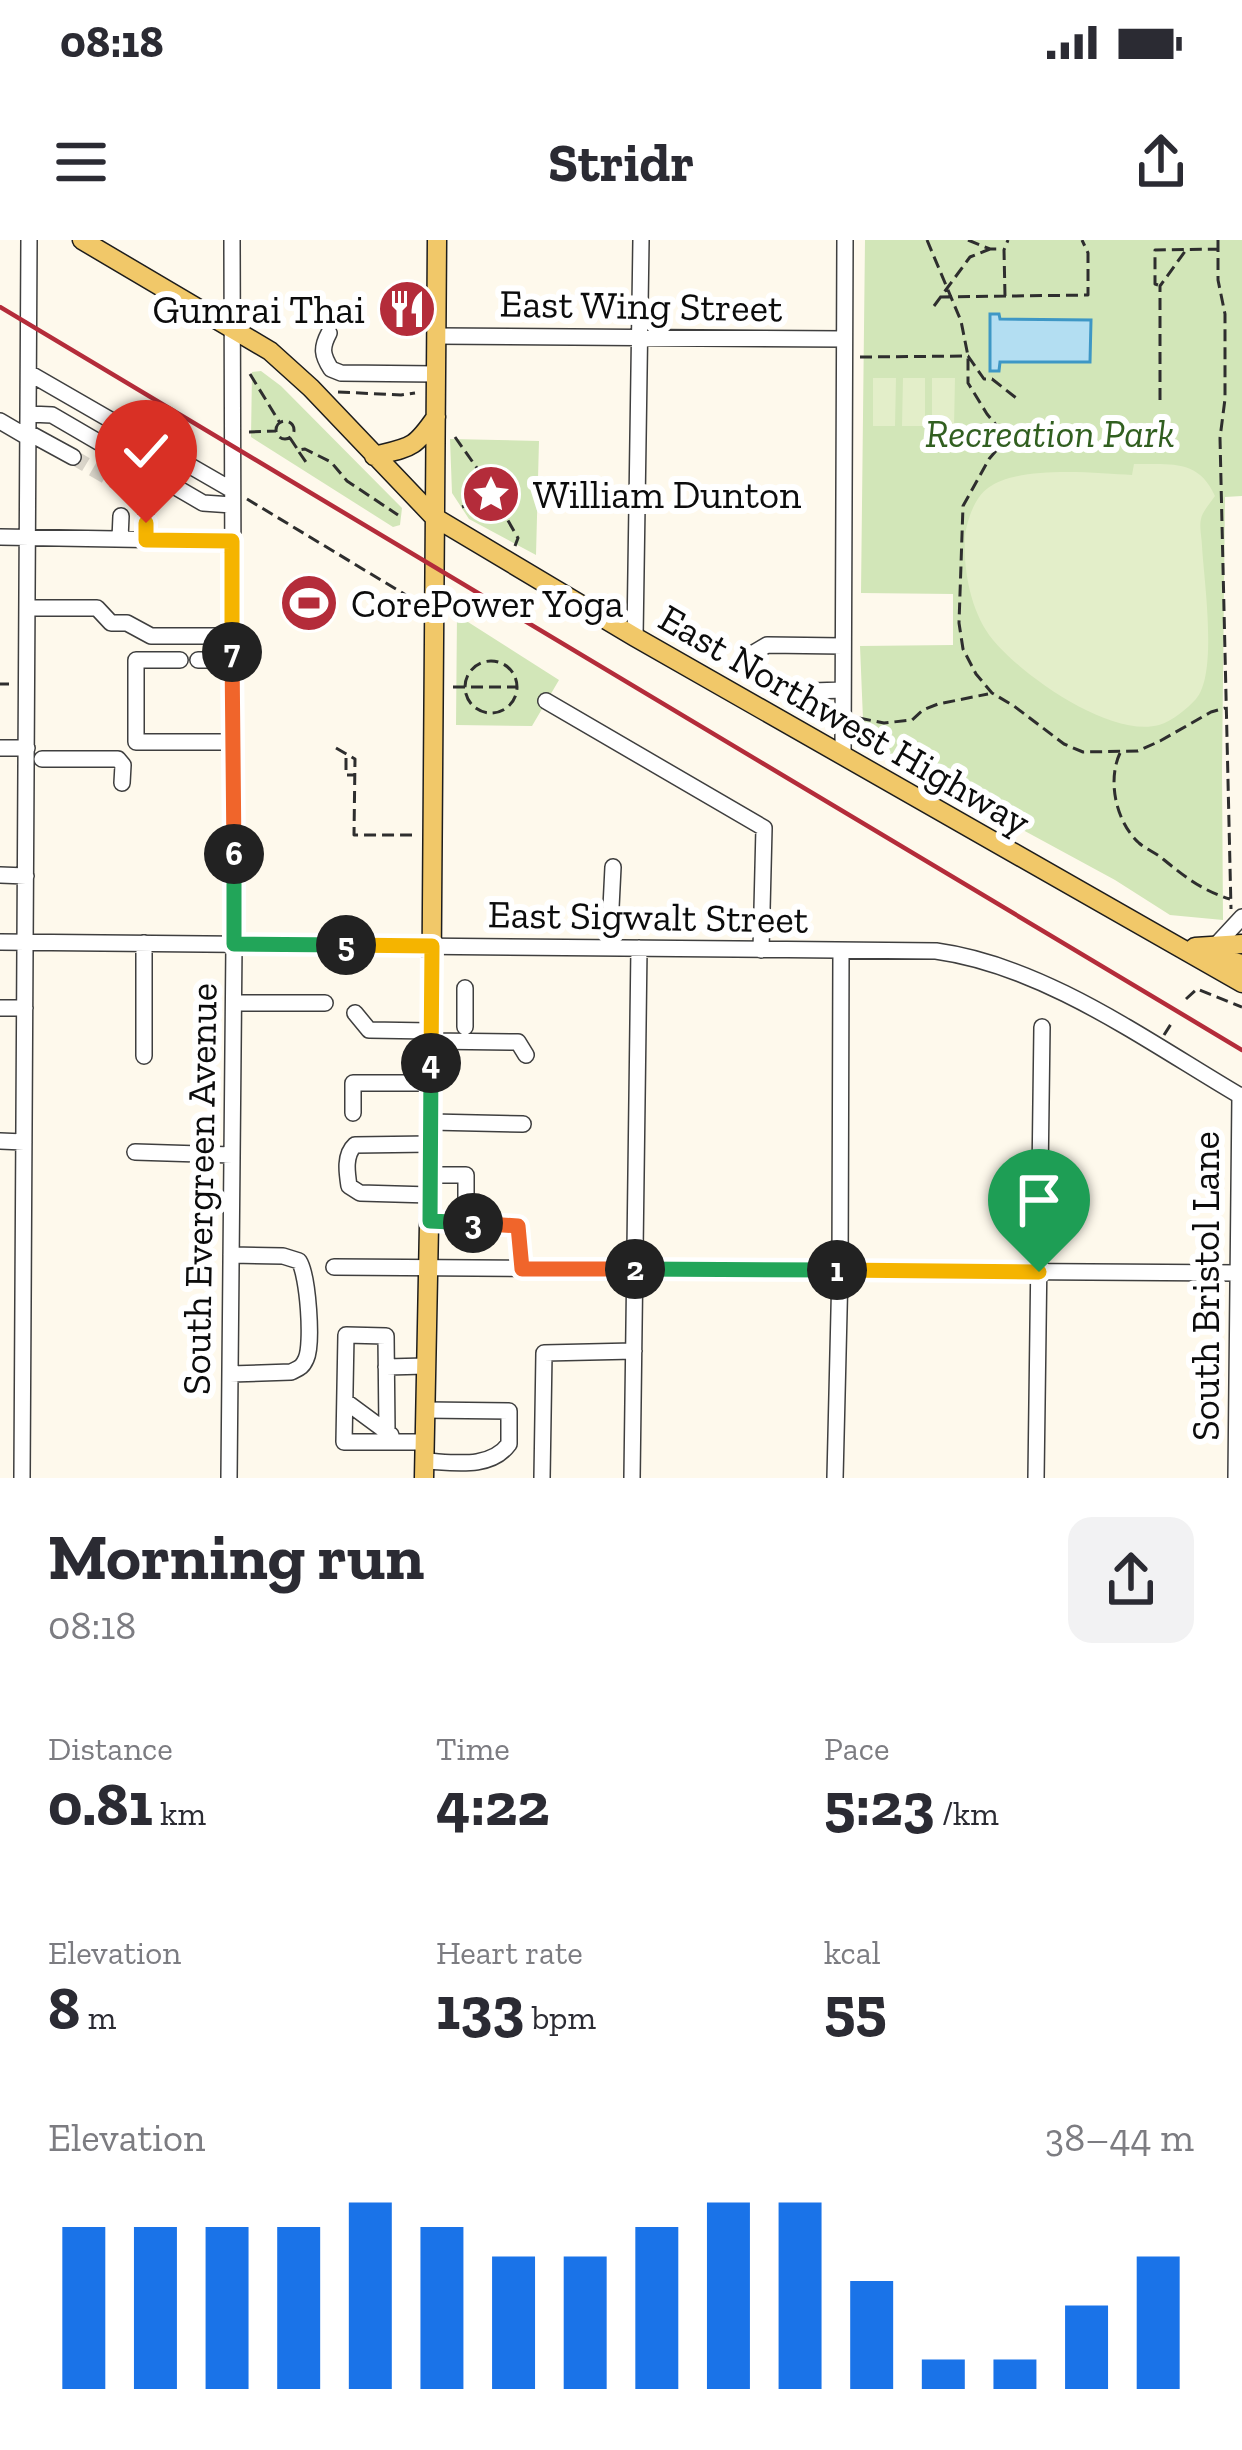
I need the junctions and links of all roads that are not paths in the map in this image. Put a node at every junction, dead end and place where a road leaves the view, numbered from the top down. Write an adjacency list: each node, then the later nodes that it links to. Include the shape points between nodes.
1 (29, 240): 12 (street)
2 (82, 240): 7 (main road, East Northwest Highway)
3 (232, 240): 7 (street, South Evergreen Avenue)
4 (437, 240): 9 (main road)
5 (640, 240): 10 (street)
6 (845, 240): 11 (street)
7 (232, 328): 18 (main road, East Northwest Highway, via 285,363); 20 (street, South Evergreen Avenue)
8 (329, 333): 13 (street, via 322,357 341,373)
9 (437, 336): 10 (street, East Wing Street); 13 (main road)
10 (640, 339): 11 (street, East Wing Street); 28 (street)
11 (844, 339): 29 (street)
12 (29, 373): 14 (street); 20 (street)
13 (436, 374): 15 (main road)
14 (29, 414): 17 (street); 20 (street, via 52,415 203,503)
15 (436, 417): 18 (main road, via 419,442); 21 (main road)
16 (0, 422): 17 (street)
17 (28, 436): 19 (street); 23 (street)
18 (374, 456): 21 (main road, East Northwest Highway)
19 (73, 458)
20 (237, 498): 25 (street, South Evergreen Avenue)
21 (434, 517): 28 (main road, East Northwest Highway); 48 (main road)
22 (0, 537): 23 (street)
23 (28, 538): 24 (street); 26 (street)
24 (133, 540): 24 (street, via 133,516); 25 (street)
25 (232, 541): 27 (street, South Evergreen Avenue)
26 (28, 608): 27 (street, via 97,608 111,623 151,636); 35 (street)
27 (232, 637): 30 (street, South Evergreen Avenue)
28 (635, 637): 36 (main road, East Northwest Highway)
29 (843, 646): 31 (street); 31 (street, via 767,645 745,658 749,674 785,691)
30 (232, 660): 33 (street, South Evergreen Avenue); 33 (street, via 136,660 136,742)
31 (843, 690): 36 (street)
32 (546, 701): 53 (street, via 764,827)
33 (233, 742): 46 (street, South Evergreen Avenue)
34 (0, 748): 35 (street)
35 (27, 748): 41 (street)
36 (843, 754): 52 (main road, East Northwest Highway)
37 (43, 759): 38 (street, via 122,760)
38 (122, 783)
39 (613, 867): 50 (street)
40 (0, 875): 41 (street)
41 (26, 876): 44 (street)
42 (1237, 918): 49 (street)
43 (0, 942): 44 (street, East Sigwalt Street)
44 (25, 942): 45 (street, East Sigwalt Street); 61 (street)
45 (144, 943): 46 (street, East Sigwalt Street); 67 (street)
46 (234, 944): 48 (street, East Sigwalt Street); 58 (street, South Evergreen Avenue)
47 (1242, 944): 49 (main road)
48 (432, 946): 50 (street, East Sigwalt Street); 65 (main road)
49 (1216, 946): 52 (main road)
50 (608, 948): 51 (street, East Sigwalt Street)
51 (639, 948): 53 (street, East Sigwalt Street); 86 (street)
52 (1178, 948): 55 (main road); 56 (main road, East Northwest Highway)
53 (761, 950): 54 (street, East Sigwalt Street)
54 (841, 951): 69 (street, East Sigwalt Street, via 936,951 1006,967); 87 (street)
55 (1242, 964)
56 (1242, 983)
57 (466, 988): 63 (street)
58 (234, 1003): 59 (street); 77 (street, South Evergreen Avenue)
59 (325, 1003)
60 (0, 1008): 61 (street)
61 (25, 1008): 74 (street)
62 (356, 1013): 65 (street, via 369,1030)
63 (465, 1027)
64 (1042, 1027): 88 (street)
65 (431, 1036): 66 (street, via 518,1042); 68 (main road)
66 (526, 1055)
67 (144, 1056)
68 (431, 1083): 70 (street, via 353,1083); 71 (main road)
69 (1241, 1096): 78 (street, South Bristol Lane)
70 (352, 1113)
71 (431, 1122): 72 (street); 75 (main road)
72 (523, 1124)
73 (0, 1141): 74 (street)
74 (24, 1142): 99 (street)
75 (430, 1144): 79 (main road); 79 (street, via 355,1145 348,1161 354,1191)
76 (135, 1152): 77 (street)
77 (232, 1155): 82 (street, South Evergreen Avenue)
78 (1240, 1175): 89 (street, South Bristol Lane)
79 (430, 1185): 80 (main road); 81 (street, via 466,1175)
80 (430, 1221): 81 (street); 84 (main road)
81 (466, 1223): 85 (street, via 518,1226)
82 (231, 1255): 93 (street, South Evergreen Avenue); 93 (street, via 298,1261 308,1293 308,1353 291,1372)
83 (334, 1267): 84 (street)
84 (429, 1268): 85 (street); 91 (main road)
85 (522, 1269): 86 (street)
86 (635, 1269): 87 (street); 90 (street)
87 (840, 1270): 88 (street); 103 (street)
88 (1039, 1272): 89 (street); 104 (street)
89 (1238, 1273): 94 (street, South Bristol Lane)
90 (634, 1351): 101 (street, via 544,1353); 102 (street)
91 (426, 1366): 92 (street); 96 (main road)
92 (386, 1367): 95 (street, via 386,1336 346,1335); 97 (street)
93 (230, 1374): 100 (street, South Evergreen Avenue)
94 (1239, 1391): 105 (street, South Bristol Lane)
95 (345, 1401): 97 (street); 97 (street, via 344,1442)
96 (425, 1410): 98 (main road); 98 (street, via 509,1411 508,1444 495,1457)
97 (394, 1437): 98 (street)
98 (424, 1461)
99 (22, 1478)
100 (229, 1478)
101 (542, 1478)
102 (632, 1478)
103 (835, 1478)
104 (1036, 1478)
105 (1236, 1478)

